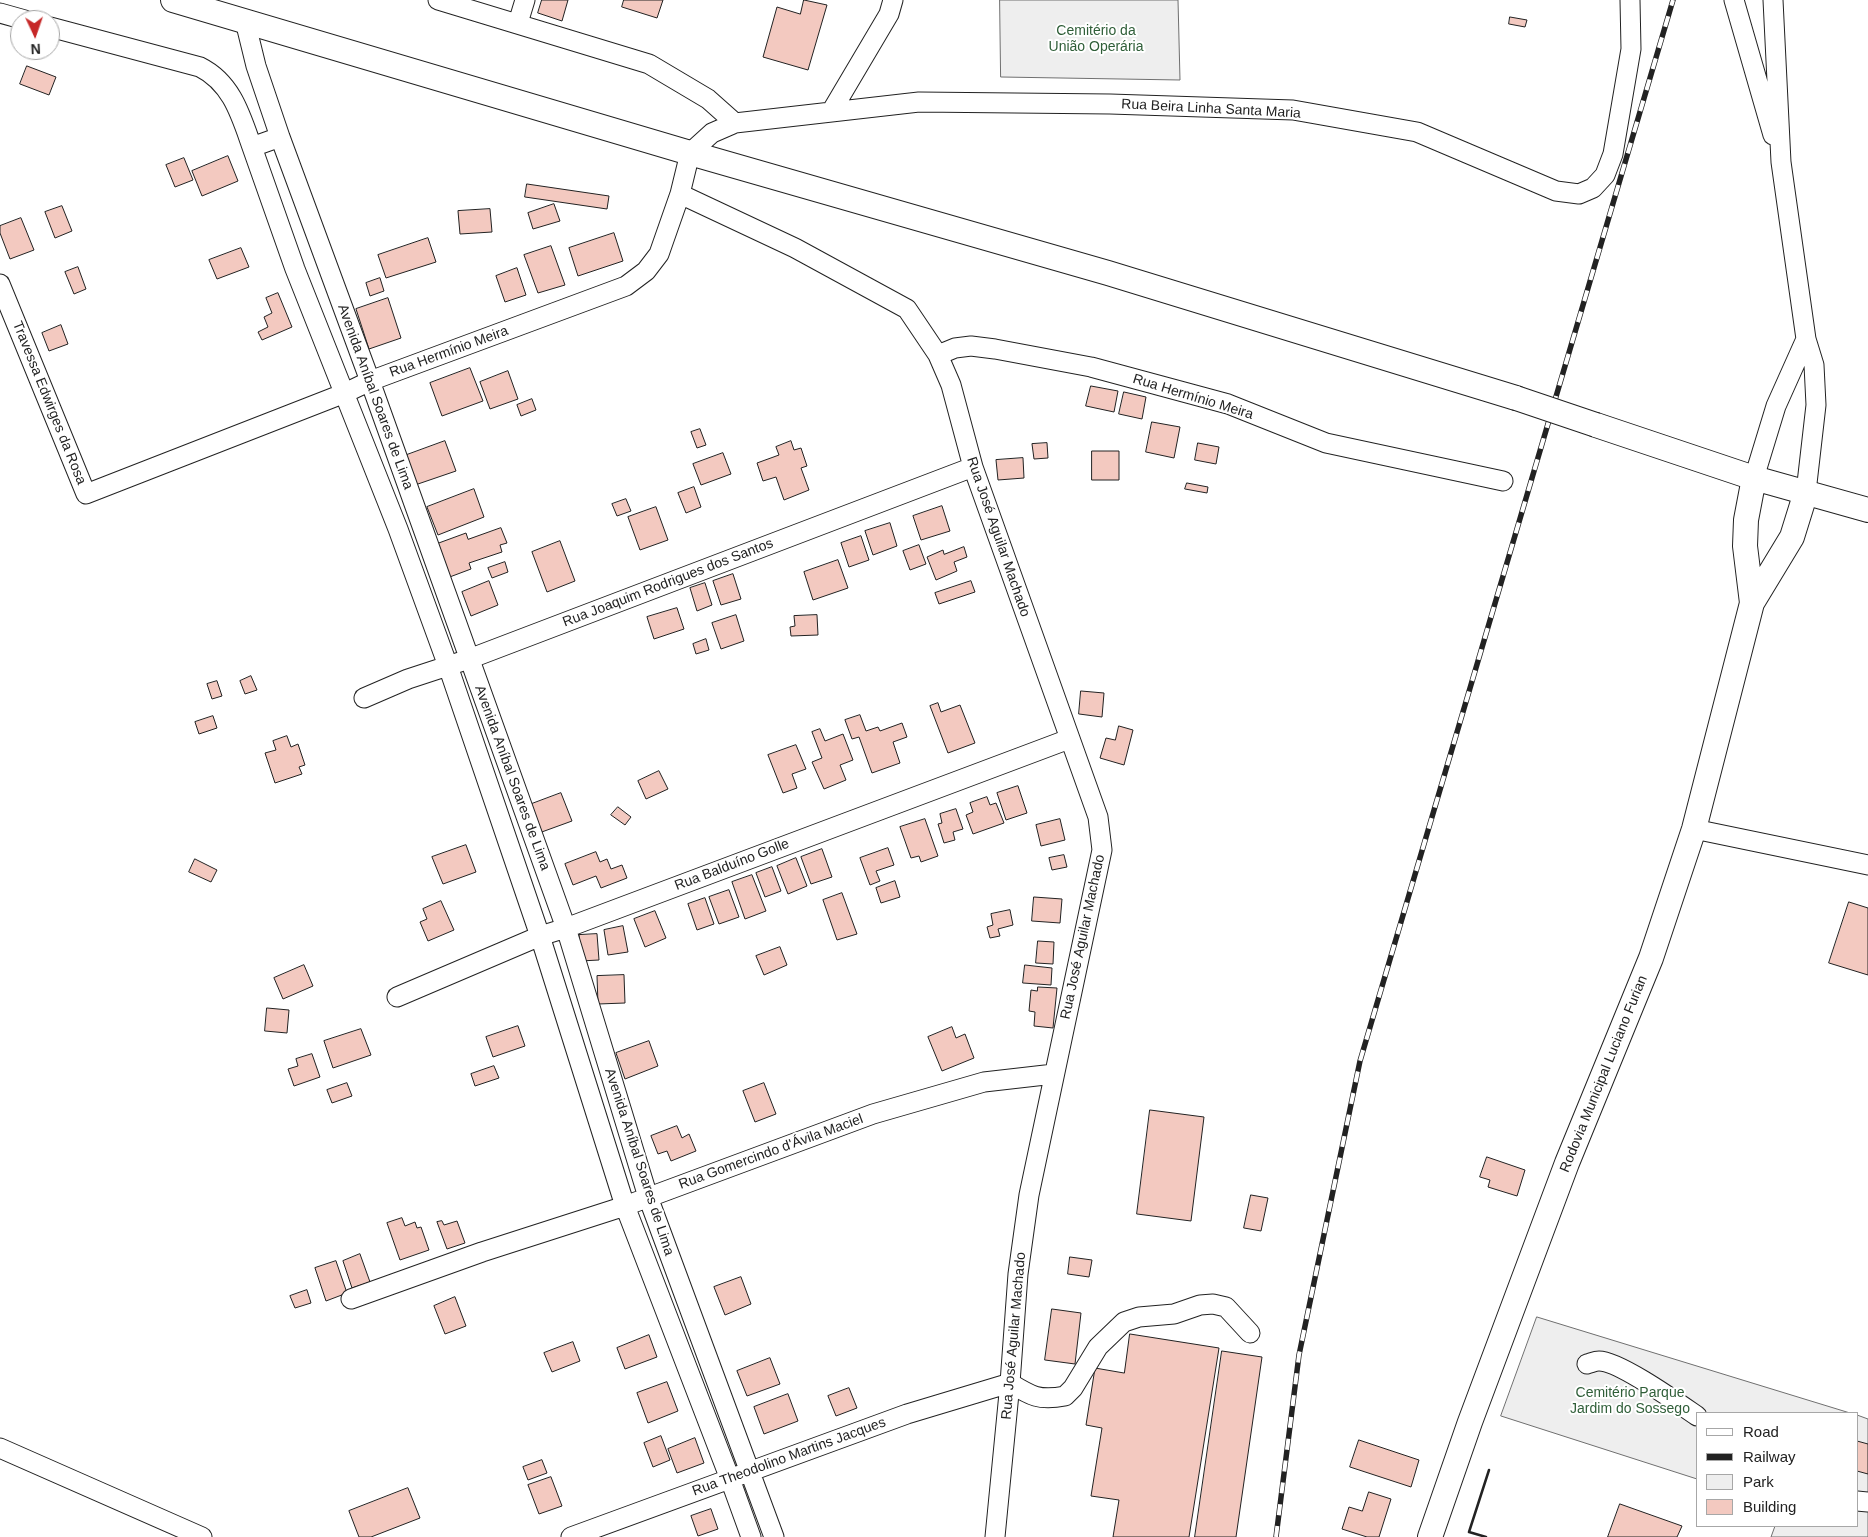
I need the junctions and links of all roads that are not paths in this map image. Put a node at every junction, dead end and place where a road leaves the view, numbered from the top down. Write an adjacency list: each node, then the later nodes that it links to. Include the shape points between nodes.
1 (173, 0): 8 (main road)
2 (438, 0): 10 (street)
3 (525, 0): 10 (street)
4 (893, 0): 12 (street, via 889,14)
5 (1630, 0): 12 (street, Rua Beira Linha Santa Maria, via 1631,49 1613,154 1605,175 1593,188 1579,194 1556,191 1417,132 1293,110 919,102)
6 (1734, 0): 17 (street)
7 (1773, 0): 17 (street, Rodovia Municipal Luciano Furian)
8 (203, 5): 9 (main road)
9 (245, 21): 14 (street, Avenida Aníbal Soares de Lima); 16 (main road)
10 (518, 23): 13 (street, via 649,64 708,99)
11 (60, 30): 15 (street, Avenida Aníbal Soares de Lima, via 212,73 235,102)
12 (830, 112): 13 (street, Rua Beira Linha Santa Maria)
13 (735, 123): 16 (street, Rua Beira Linha Santa Maria, via 712,133)
14 (280, 137): 15 (street); 22 (street, Avenida Aníbal Soares de Lima)
15 (252, 147): 23 (street, Avenida Aníbal Soares de Lima, via 295,269)
16 (690, 153): 18 (street, Rua Hermínio Meira); 25 (main road, bridge, via 1108,273 1516,398)
17 (1781, 162): 20 (street, Rodovia Municipal Luciano Furian)
18 (680, 194): 21 (street, Rua José Aguilar Machado, via 796,248 907,309); 22 (street, Rua Hermínio Meira, via 659,254 626,286)
19 (0, 284): 28 (street, Travessa Edwirges da Rosa)
20 (1806, 339): 25 (street, Rodovia Municipal Luciano Furian, via 1776,406); 27 (street, Rodovia Municipal Luciano Furian, via 1814,365 1816,404)
21 (938, 354): 24 (street, Rua José Aguilar Machado, via 951,385); 26 (street, Rua Hermínio Meira, via 971,346 995,348 1091,367 1228,404 1326,443)
22 (370, 381): 23 (street, Rua Hermínio Meira); 31 (street, Avenida Aníbal Soares de Lima)
23 (346, 393): 28 (street, Rua Hermínio Meira); 32 (street, Avenida Aníbal Soares de Lima)
24 (972, 466): 31 (street, Rua Joaquim Rodrigues dos Santos); 34 (street, Rua José Aguilar Machado)
25 (1754, 478): 27 (main road); 30 (main road, Rodovia Municipal Luciano Furian, via 1745,546)
26 (1503, 481)
27 (1806, 492): 29 (main road); 30 (main road, Rodovia Municipal Luciano Furian, via 1792,537)
28 (86, 494)
29 (1868, 510)
30 (1752, 604): 35 (main road, Rodovia Municipal Luciano Furian)
31 (469, 659): 32 (street, Rua Joaquim Rodrigues dos Santos); 37 (street, Avenida Aníbal Soares de Lima)
32 (448, 666): 33 (street, Rua Joaquim Rodrigues dos Santos); 38 (street, Avenida Aníbal Soares de Lima)
33 (364, 698)
34 (1069, 739): 37 (street, Rua Balduíno Golle); 40 (street, Rua José Aguilar Machado, via 1098,817 1102,850)
35 (1694, 829): 36 (street); 56 (main road, Rodovia Municipal Luciano Furian, via 1651,958 1566,1163)
36 (1868, 865)
37 (566, 928): 38 (street, Rua Balduíno Golle); 41 (street, Avenida Aníbal Soares de Lima)
38 (540, 936): 39 (street, Rua Balduíno Golle); 42 (street, Avenida Aníbal Soares de Lima)
39 (397, 997)
40 (1054, 1074): 41 (street, Rua Gomercindo d'Ávila Maciel, via 984,1082 874,1114); 46 (street, Rua José Aguilar Machado, via 1029,1194 1018,1274)
41 (648, 1197): 42 (street, Rua Gomercindo d'Ávila Maciel); 49 (street, Avenida Aníbal Soares de Lima)
42 (625, 1206): 43 (street, Rua Gomercindo d'Ávila Maciel); 50 (street, Avenida Aníbal Soares de Lima)
43 (351, 1299)
44 (1250, 1333): 46 (street, via 1226,1307 1214,1304 1174,1314 1139,1317 1124,1322 1098,1347 1065,1396 1030,1396)
45 (1587, 1364): 47 (street, via 1599,1361 1612,1364)
46 (1010, 1383): 49 (street, Rua Theodolino Martins Jacques, via 907,1414); 55 (street, Rua José Aguilar Machado)
47 (1696, 1415)
48 (0, 1448): 51 (street)
49 (751, 1472): 50 (street, Rua Theodolino Martins Jacques); 54 (street, Avenida Aníbal Soares de Lima)
50 (730, 1479): 52 (street, Rua Theodolino Martins Jacques); 53 (street, Avenida Aníbal Soares de Lima)
51 (202, 1537)
52 (571, 1537)
53 (751, 1537)
54 (774, 1537)
55 (995, 1537)
56 (1430, 1537)

